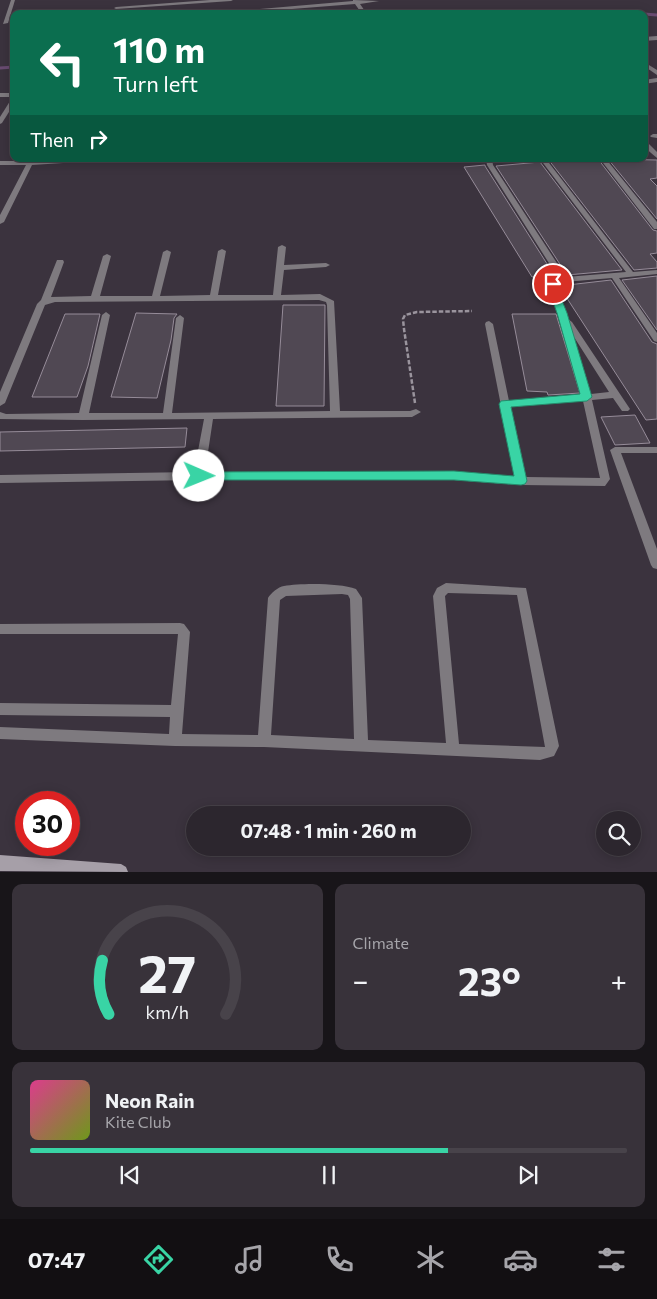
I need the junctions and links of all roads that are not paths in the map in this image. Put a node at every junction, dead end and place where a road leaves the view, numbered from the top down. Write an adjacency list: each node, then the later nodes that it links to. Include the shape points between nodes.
1 (13, 0): 9 (street)
2 (128, 0): 6 (street)
3 (230, 0): 6 (street, via 187,6)
4 (356, 1): 5 (street); 8 (street)
5 (377, 1)
6 (130, 7): 7 (street)
7 (116, 8)
8 (251, 10)
9 (4, 22)
10 (10, 103): 11 (street)
11 (2, 114): 12 (street)
12 (0, 122)
13 (648, 145): 14 (street)
14 (657, 156)
15 (16, 162): 20 (street)
16 (30, 162): 21 (street)
17 (490, 162): 33 (street)
18 (545, 162): 31 (street)
19 (606, 162): 22 (street)
20 (0, 163)
21 (0, 222)
22 (657, 227)
23 (282, 247): 29 (street)
24 (222, 251): 35 (street)
25 (167, 252): 34 (street)
26 (107, 256): 37 (street)
27 (60, 262): 38 (street)
28 (326, 265): 29 (street)
29 (280, 268): 36 (street)
30 (657, 272): 31 (street)
31 (631, 274): 32 (street)
32 (614, 276): 33 (street); 43 (street)
33 (564, 280): 39 (street, via 554,282 552,286)
34 (156, 297): 35 (street); 37 (street)
35 (214, 297): 36 (street)
36 (277, 297): 51 (street, via 320,297 330,301)
37 (95, 298): 38 (street)
38 (45, 301): 46 (street)
39 (562, 313): 44 (street); 45 (street)
40 (106, 315): 54 (street)
41 (180, 318): 52 (street)
42 (489, 324): 47 (street)
43 (657, 339)
44 (615, 395): 45 (street); 48 (street)
45 (587, 397): 47 (street); 58 (street, via 605,479 602,483)
46 (0, 403)
47 (505, 404): 58 (street)
48 (625, 409)
49 (416, 412): 51 (street)
50 (0, 415): 54 (street)
51 (335, 415): 53 (street)
52 (167, 416): 53 (street); 54 (street)
53 (209, 416): 56 (street)
54 (83, 417)
55 (657, 450): 59 (street, via 615,450)
56 (199, 476): 57 (street); 58 (street, via 454,476)
57 (0, 479)
58 (521, 481)
59 (657, 565)
60 (0, 628): 62 (street, via 183,630)
61 (0, 709): 62 (street)
62 (178, 711): 64 (street)
63 (0, 733): 64 (street)
64 (175, 740): 65 (street)
65 (264, 741): 66 (street); 66 (street, via 274,598 284,592 342,589 352,592 356,598)
66 (361, 746): 67 (street)
67 (453, 750): 67 (street, via 540,754 549,752 552,746 522,591 446,588 438,596)
68 (0, 863): 69 (main road)
69 (121, 872)

